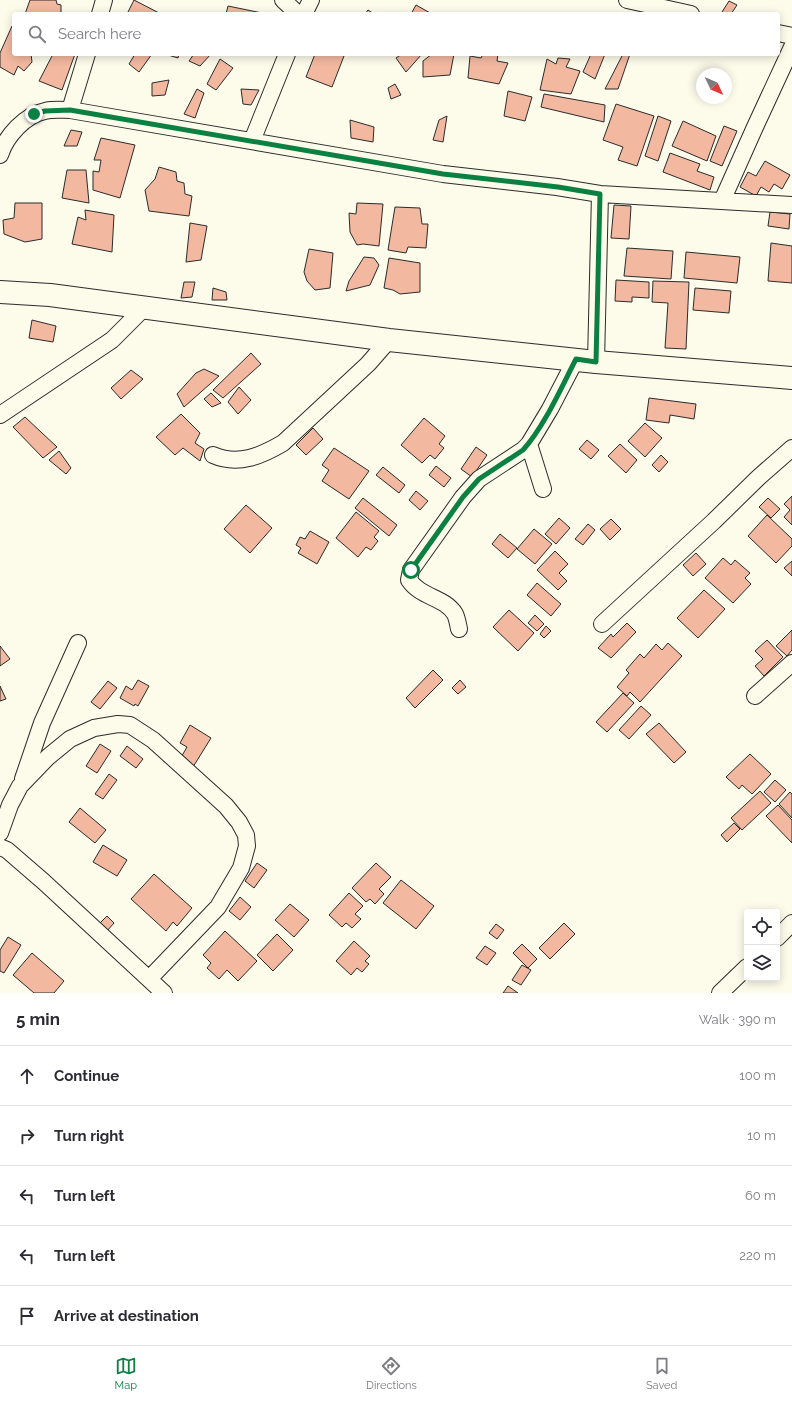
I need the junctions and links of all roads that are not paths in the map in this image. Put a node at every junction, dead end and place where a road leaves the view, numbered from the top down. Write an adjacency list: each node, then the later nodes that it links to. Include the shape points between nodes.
1 (104, 0): 5 (street)
2 (283, 0): 6 (street)
3 (311, 0): 7 (street)
4 (627, 0): 8 (street)
5 (101, 12)
6 (296, 12)
7 (305, 12)
8 (682, 12)
9 (780, 33): 10 (street)
10 (792, 36)
11 (792, 48): 18 (street)
12 (86, 56): 14 (street)
13 (287, 56): 15 (street)
14 (70, 110): 15 (street); 16 (street, via 34,114 12,134)
15 (252, 141): 17 (street, via 443,174)
16 (0, 155)
17 (600, 194): 18 (street); 23 (street)
18 (722, 201): 19 (street)
19 (792, 205)
20 (0, 292): 21 (street, via 50,295)
21 (145, 307): 22 (street); 25 (street, via 112,340)
22 (388, 340): 23 (street); 28 (street, via 368,364 283,443 242,460 230,461)
23 (586, 361): 24 (street); 26 (street, via 550,409)
24 (792, 378)
25 (0, 415)
26 (529, 444): 29 (street); 31 (street, via 479,479 463,497 411,570 409,580 412,584 448,607 454,614)
27 (792, 448): 30 (street)
28 (213, 455)
29 (543, 489)
30 (602, 624)
31 (459, 629)
32 (78, 643): 35 (street, via 42,723)
33 (792, 663): 34 (street)
34 (755, 696)
35 (20, 786): 36 (street); 41 (street, via 70,739 94,728 130,725 153,740 187,770 226,806 239,822 246,835 247,846 241,868 230,889 218,907)
36 (0, 832)
37 (0, 847): 41 (street, via 44,882)
38 (792, 923): 39 (street)
39 (780, 935)
40 (744, 970): 43 (street)
41 (149, 979): 42 (street)
42 (164, 993)
43 (720, 993)

